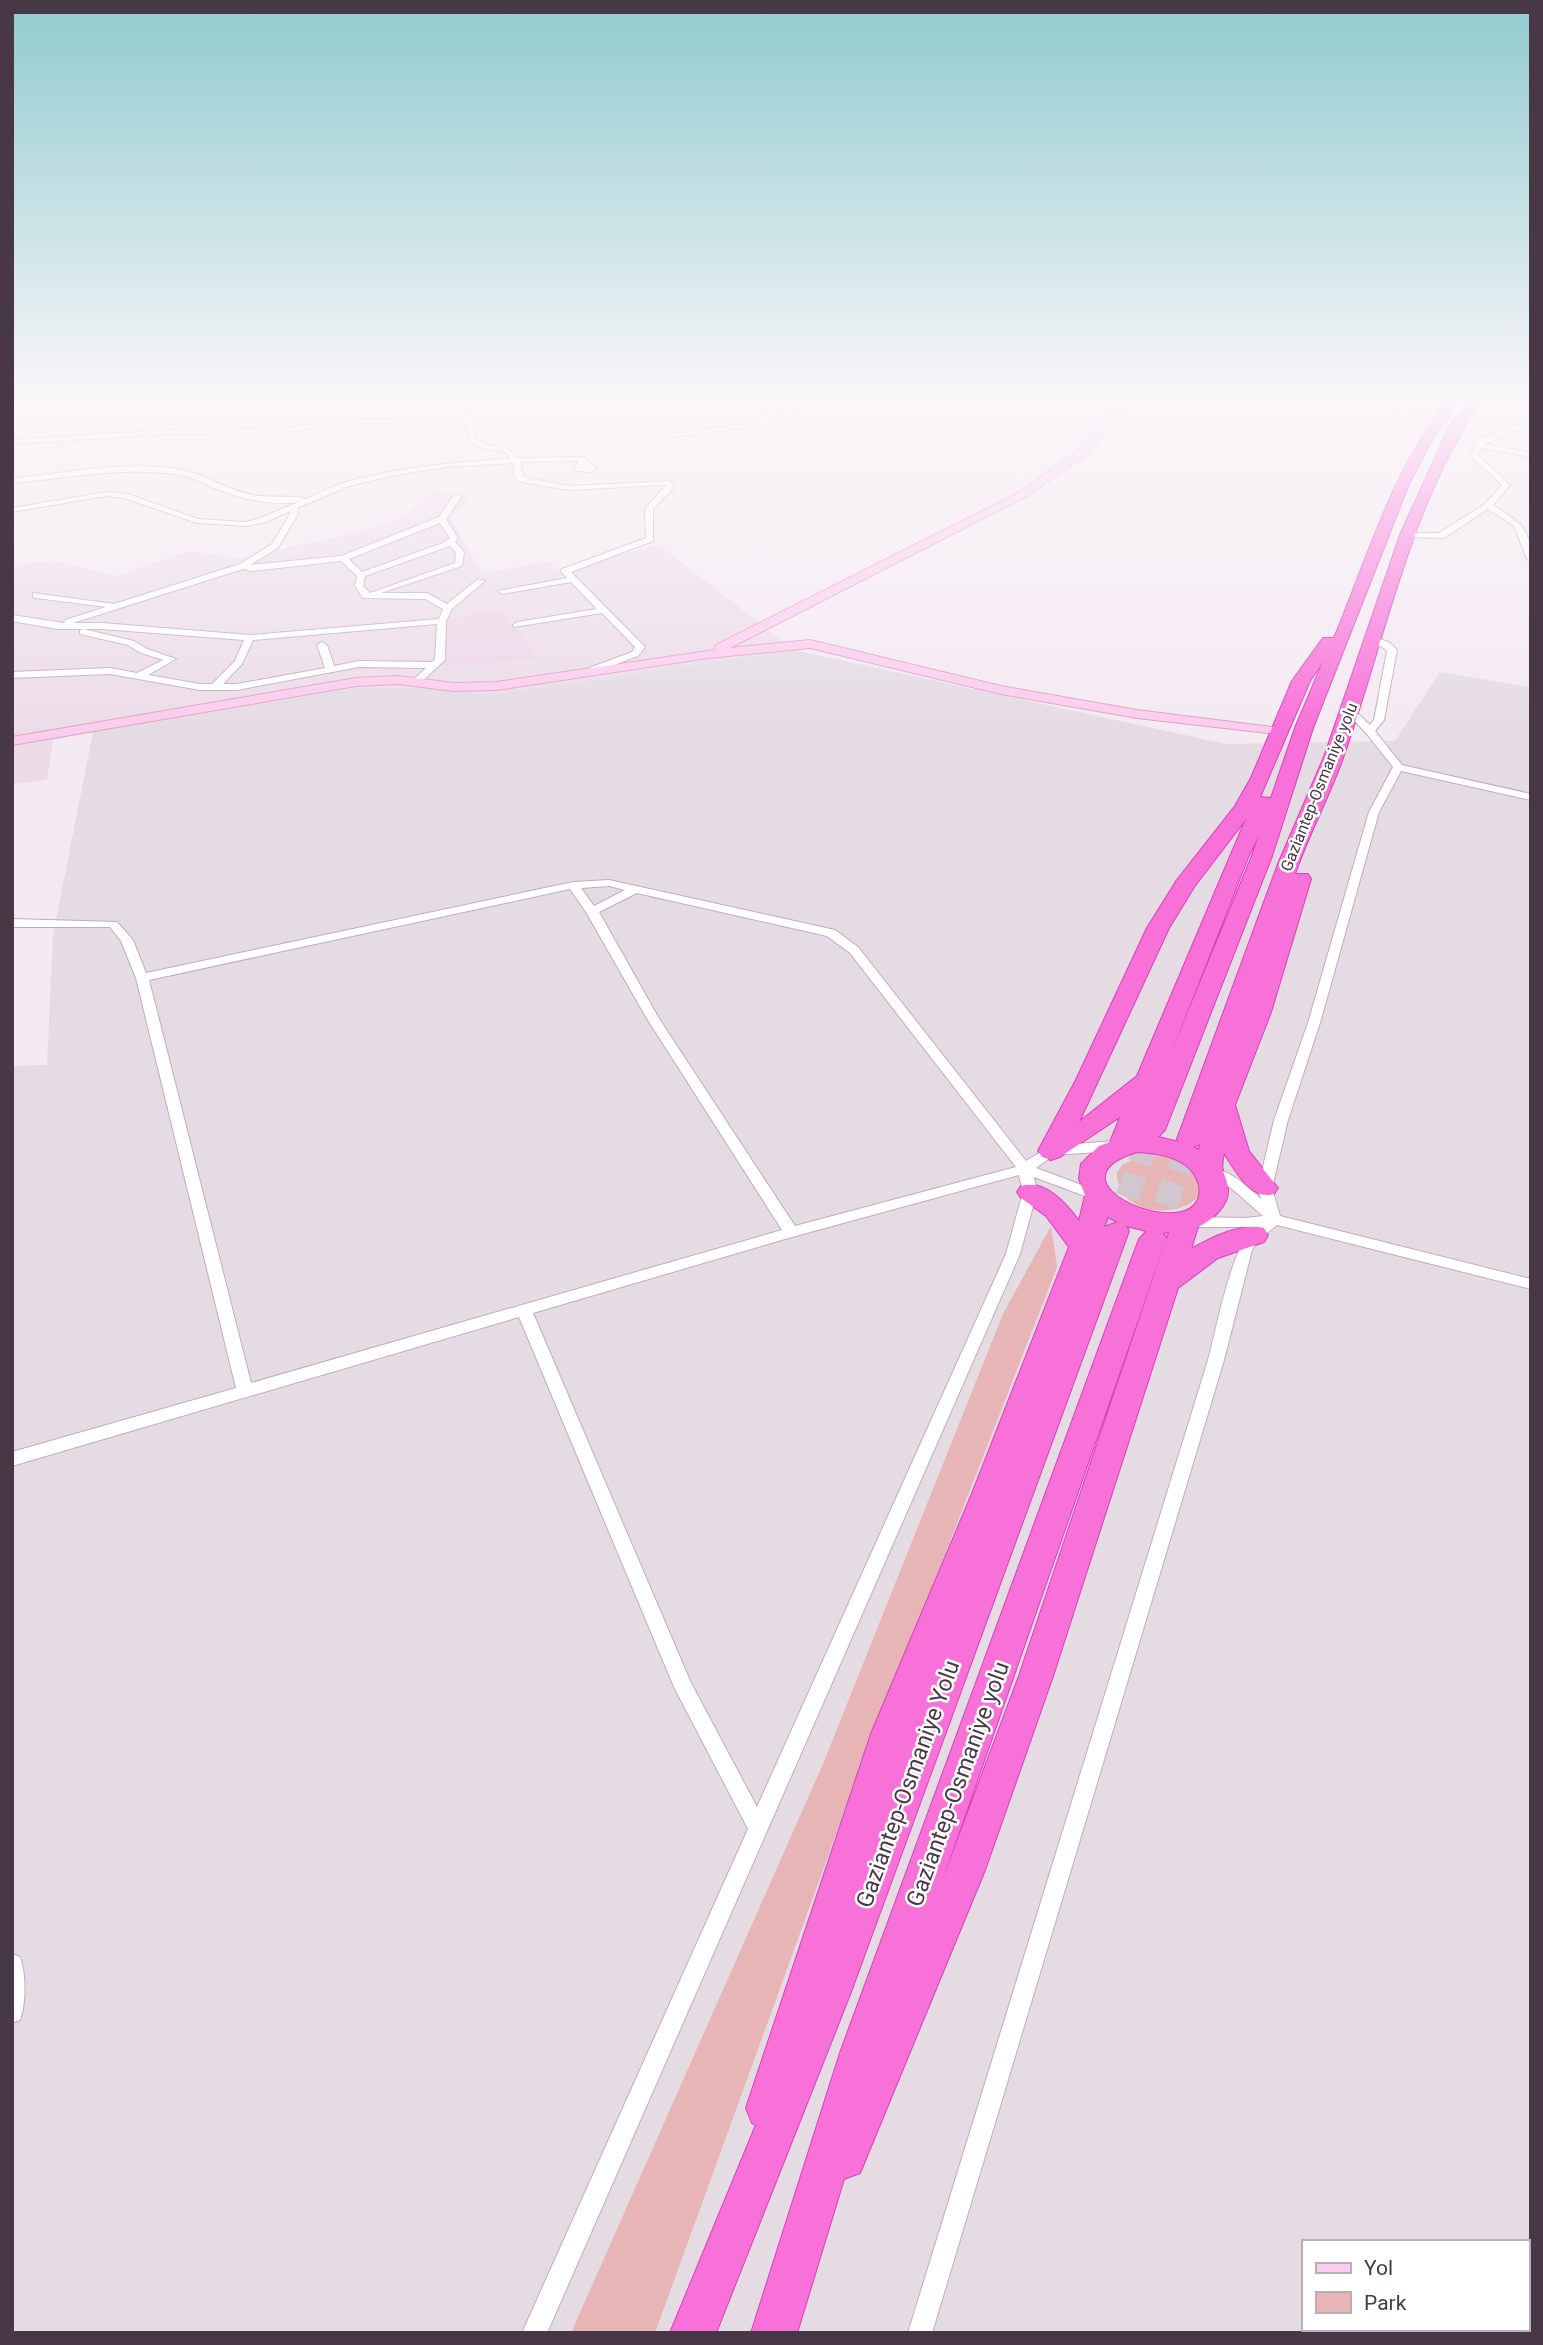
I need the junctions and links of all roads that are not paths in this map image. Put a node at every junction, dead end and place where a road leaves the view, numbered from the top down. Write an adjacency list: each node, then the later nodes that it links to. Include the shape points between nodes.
1 (168, 512): 2 (street, via 225,523 263,520)
2 (282, 512)
3 (294, 512): 16 (street, via 275,546)
4 (447, 512): 11 (street)
5 (649, 512): 18 (street, via 650,539 565,571)
6 (987, 512): 34 (street)
7 (1391, 512): 30 (highway, Gaziantep-Osmaniye yolu)
8 (1418, 512): 12 (highway, Gaziantep-Osmaniye yolu)
9 (1478, 512): 12 (street, via 1441,536)
10 (1498, 512): 15 (street, via 1518,525)
11 (442, 519): 13 (street, via 454,538); 14 (street)
12 (1408, 535): 32 (highway, Gaziantep-Osmaniye yolu)
13 (450, 542): 17 (street); 22 (street, via 460,552 459,564)
14 (343, 558): 16 (street); 17 (street)
15 (1531, 559)
16 (243, 566): 23 (street)
17 (361, 575): 22 (street, via 359,586)
18 (573, 579): 20 (street); 25 (street)
19 (481, 581): 24 (street)
20 (502, 591)
21 (36, 595): 23 (street)
22 (366, 596): 24 (street, via 427,596)
23 (115, 606): 29 (street)
24 (448, 608): 27 (street)
25 (605, 610): 28 (street); 37 (street, via 640,647 613,664)
26 (12, 618): 29 (street)
27 (442, 621): 31 (street); 35 (street, via 440,660)
28 (517, 625)
29 (57, 626): 31 (street); 39 (street, via 131,643 172,659)
30 (1344, 634): 44 (highway, via 1324,647 1301,681); 46 (highway, Gaziantep-Osmaniye yolu)
31 (250, 638): 41 (street, via 239,662)
32 (1373, 640): 42 (highway, Gaziantep-Osmaniye yolu); 43 (street, via 1392,650 1379,720)
33 (322, 645): 36 (street)
34 (708, 654): 37 (street); 44 (street, via 810,644 1001,690)
35 (433, 665): 36 (street, via 374,664); 40 (street)
36 (331, 670): 41 (street, via 279,682)
37 (581, 673): 40 (street, via 477,688)
38 (12, 675): 39 (street, via 72,670)
39 (140, 676): 41 (street)
40 (417, 681): 45 (street, via 356,682)
41 (215, 687)
42 (1350, 711): 43 (street); 47 (highway, Gaziantep-Osmaniye yolu)
43 (1370, 731): 48 (street)
44 (1280, 732): 60 (highway, via 1244,808 1158,928)
45 (12, 741)
46 (1296, 754): 55 (highway, via 1274,781 1239,855); 57 (highway, Gaziantep-Osmaniye yolu, via 1262,856)
47 (1334, 757): 56 (highway, via 1331,790 1259,1012); 58 (highway, Gaziantep-Osmaniye yolu, via 1288,864)
48 (1398, 768): 49 (street); 63 (street, via 1374,812 1314,1023 1281,1119)
49 (1531, 797)
50 (573, 885): 51 (street, via 609,883); 52 (street); 54 (street)
51 (634, 890): 52 (street); 62 (street, via 831,933 854,950)
52 (592, 911): 68 (street, via 652,1017)
53 (12, 923): 54 (street, via 113,924 127,940)
54 (142, 978): 74 (street)
55 (1148, 1078): 59 (highway); 60 (highway, via 1104,1118)
56 (1223, 1104): 61 (highway); 63 (highway, via 1237,1153)
57 (1152, 1130)
58 (1190, 1139)
59 (1121, 1146): 60 (street); 61 (highway, via 1153,1143 1169,1147 1184,1152); 64 (highway, via 1102,1155 1093,1170)
60 (1051, 1151): 62 (street)
61 (1207, 1171): 65 (highway, via 1215,1191 1213,1200); 66 (street, via 1236,1185)
62 (1028, 1180): 64 (street); 68 (street); 70 (highway, via 1072,1226); 76 (street, via 1013,1254)
63 (1265, 1188): 66 (street)
64 (1098, 1196): 65 (highway, via 1136,1221); 70 (highway)
65 (1186, 1222): 66 (street); 71 (highway)
66 (1264, 1227): 71 (highway, via 1186,1263); 72 (street); 84 (street, via 1245,1250 1216,1360)
67 (1115, 1231): 79 (highway, Gaziantep-Osmaniye Yolu, via 831,1992)
68 (791, 1232): 73 (street)
69 (1153, 1239): 80 (highway, Gaziantep-Osmaniye yolu, via 862,2053)
70 (1082, 1245): 79 (highway, via 987,1496 889,1734 791,2026)
71 (1170, 1280): 80 (highway, via 966,1870)
72 (1531, 1284)
73 (525, 1312): 74 (street); 76 (street, via 683,1686)
74 (245, 1391): 75 (street)
75 (12, 1459)
76 (759, 1830): 81 (street)
77 (12, 1965): 78 (street)
78 (12, 2012)
79 (726, 2246): 82 (highway, Gaziantep-Osmaniye Yolu)
80 (794, 2275): 83 (highway, Gaziantep-Osmaniye yolu)
81 (534, 2333)
82 (693, 2333)
83 (774, 2333)
84 (920, 2333)

